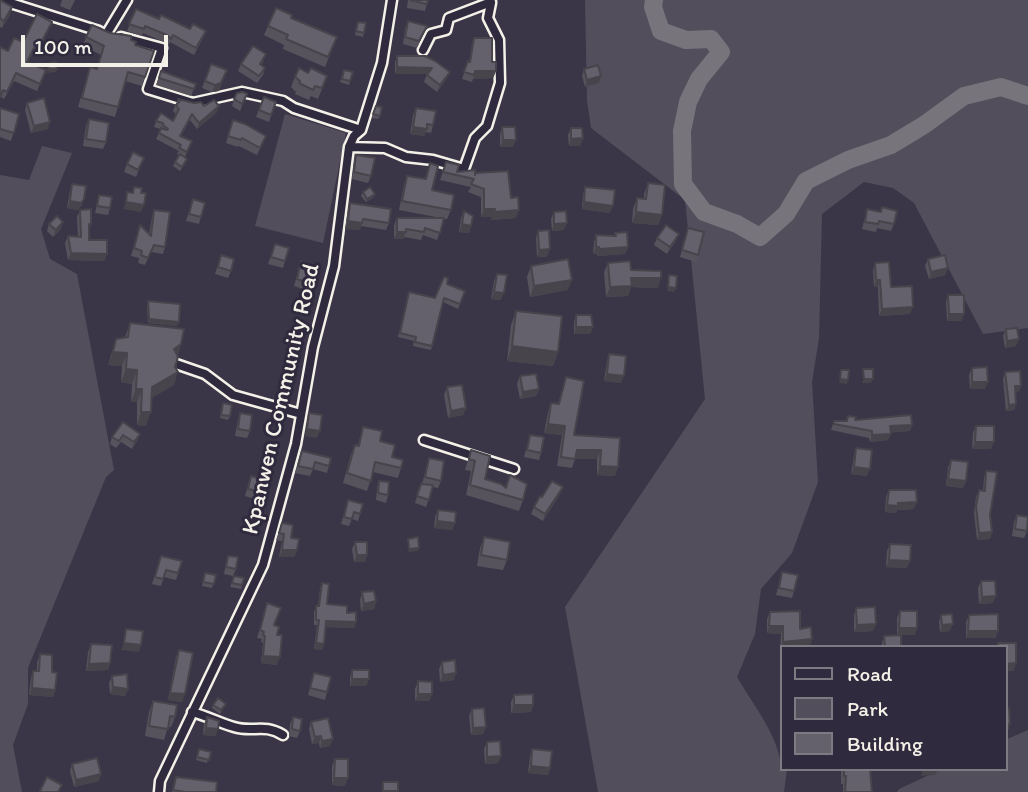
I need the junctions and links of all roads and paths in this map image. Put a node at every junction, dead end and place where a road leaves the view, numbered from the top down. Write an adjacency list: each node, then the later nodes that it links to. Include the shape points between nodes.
1 (1, 0): 5 (street)
2 (127, 0): 5 (street)
3 (392, 0): 7 (street, Kpanwen Community Road, via 383,63)
4 (491, 2): 6 (street, via 449,18 446,30 431,34); 8 (street, via 488,18 499,40 500,83 488,126 475,138 464,169 385,148)
5 (107, 33): 7 (street, via 162,48 148,89 193,103 242,92 283,100 294,108)
6 (423, 50)
7 (361, 130): 8 (street, Kpanwen Community Road)
8 (349, 147): 10 (street, Kpanwen Community Road, via 334,266)
9 (176, 364): 10 (street, via 205,374 233,395)
10 (301, 414): 13 (street, Kpanwen Community Road, via 262,565)
11 (424, 440): 12 (street)
12 (514, 469)
13 (192, 712): 14 (street, via 236,728 274,729); 15 (street, Kpanwen Community Road)
14 (283, 735)
15 (159, 792)

